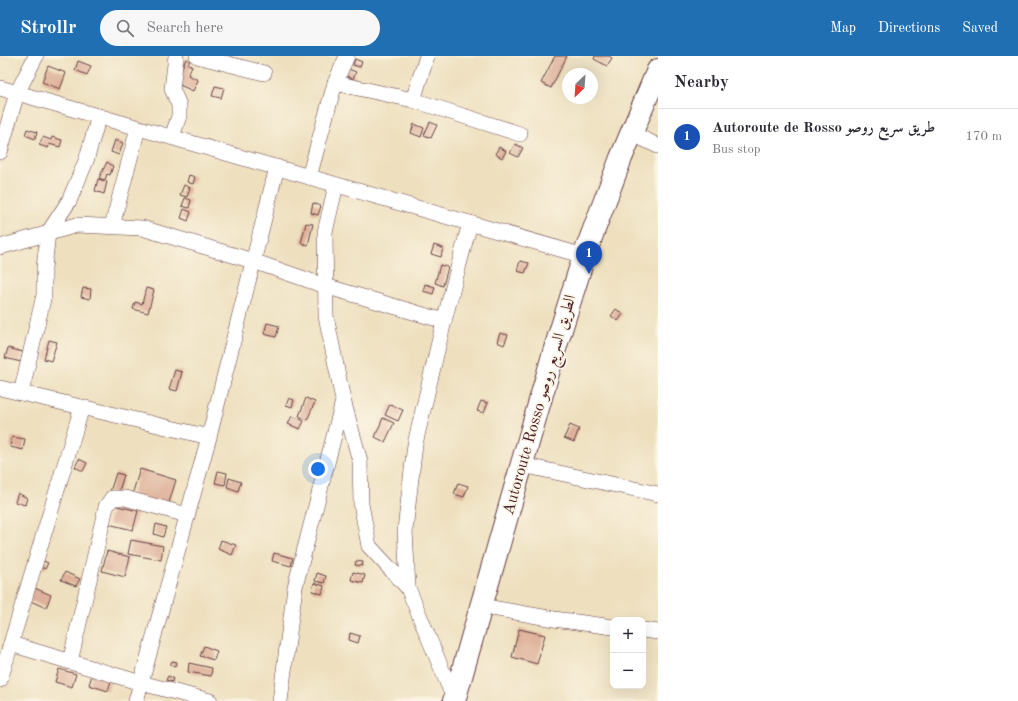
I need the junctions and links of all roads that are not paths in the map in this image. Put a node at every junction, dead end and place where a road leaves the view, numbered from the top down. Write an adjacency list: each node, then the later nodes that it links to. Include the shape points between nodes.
1 (36, 56): 10 (street)
2 (176, 56): 16 (street, via 172,89 179,105 179,116)
3 (198, 56): 7 (street)
4 (347, 56): 8 (street)
5 (427, 56): 11 (street)
6 (658, 70): 14 (highway, Autoroute Rosso الطريق السريع روصو)
7 (264, 73)
8 (335, 83): 11 (street); 20 (street)
9 (0, 88): 10 (street)
10 (17, 92): 12 (street); 18 (street)
11 (412, 100): 15 (street)
12 (99, 116): 13 (street); 24 (street, via 86,161 69,201)
13 (138, 128): 16 (street); 23 (street)
14 (631, 133): 17 (street); 26 (highway, Autoroute Rosso الطريق السريع روصو)
15 (520, 134)
16 (172, 137): 19 (street)
17 (658, 146)
18 (0, 152)
19 (277, 167): 20 (street); 27 (street)
20 (309, 177): 21 (street)
21 (336, 184): 22 (street); 28 (street, via 325,232)
22 (470, 223): 26 (street); 29 (street)
23 (112, 226): 24 (street, via 77,225); 27 (street, via 142,228)
24 (48, 233): 25 (street); 31 (street, via 44,295)
25 (0, 247)
26 (584, 256): 35 (highway, Autoroute Rosso الطريق السريع روصو)
27 (253, 261): 28 (street); 34 (street)
28 (325, 286): 29 (street); 32 (street, via 326,316)
29 (444, 321): 38 (street, via 415,444 405,530)
30 (0, 388): 31 (street)
31 (21, 392): 33 (street)
32 (343, 400): 38 (street, via 360,461 361,504 369,546); 49 (street, via 295,587)
33 (82, 407): 34 (street); 43 (street)
34 (209, 437): 37 (street)
35 (522, 465): 36 (street); 39 (highway, Autoroute Rosso الطريق السريع روصو)
36 (658, 494)
37 (187, 515): 44 (street, via 125,498 112,498 106,507); 46 (street)
38 (408, 588): 50 (street)
39 (481, 606): 40 (street); 50 (highway, Autoroute Rosso الطريق السريع روصو)
40 (610, 626)
41 (646, 630): 42 (street)
42 (658, 632)
43 (10, 644): 44 (street); 45 (street)
44 (70, 662): 46 (street)
45 (0, 680)
46 (141, 684): 47 (street); 48 (street)
47 (136, 701)
48 (210, 701)
49 (280, 701)
50 (455, 701)

